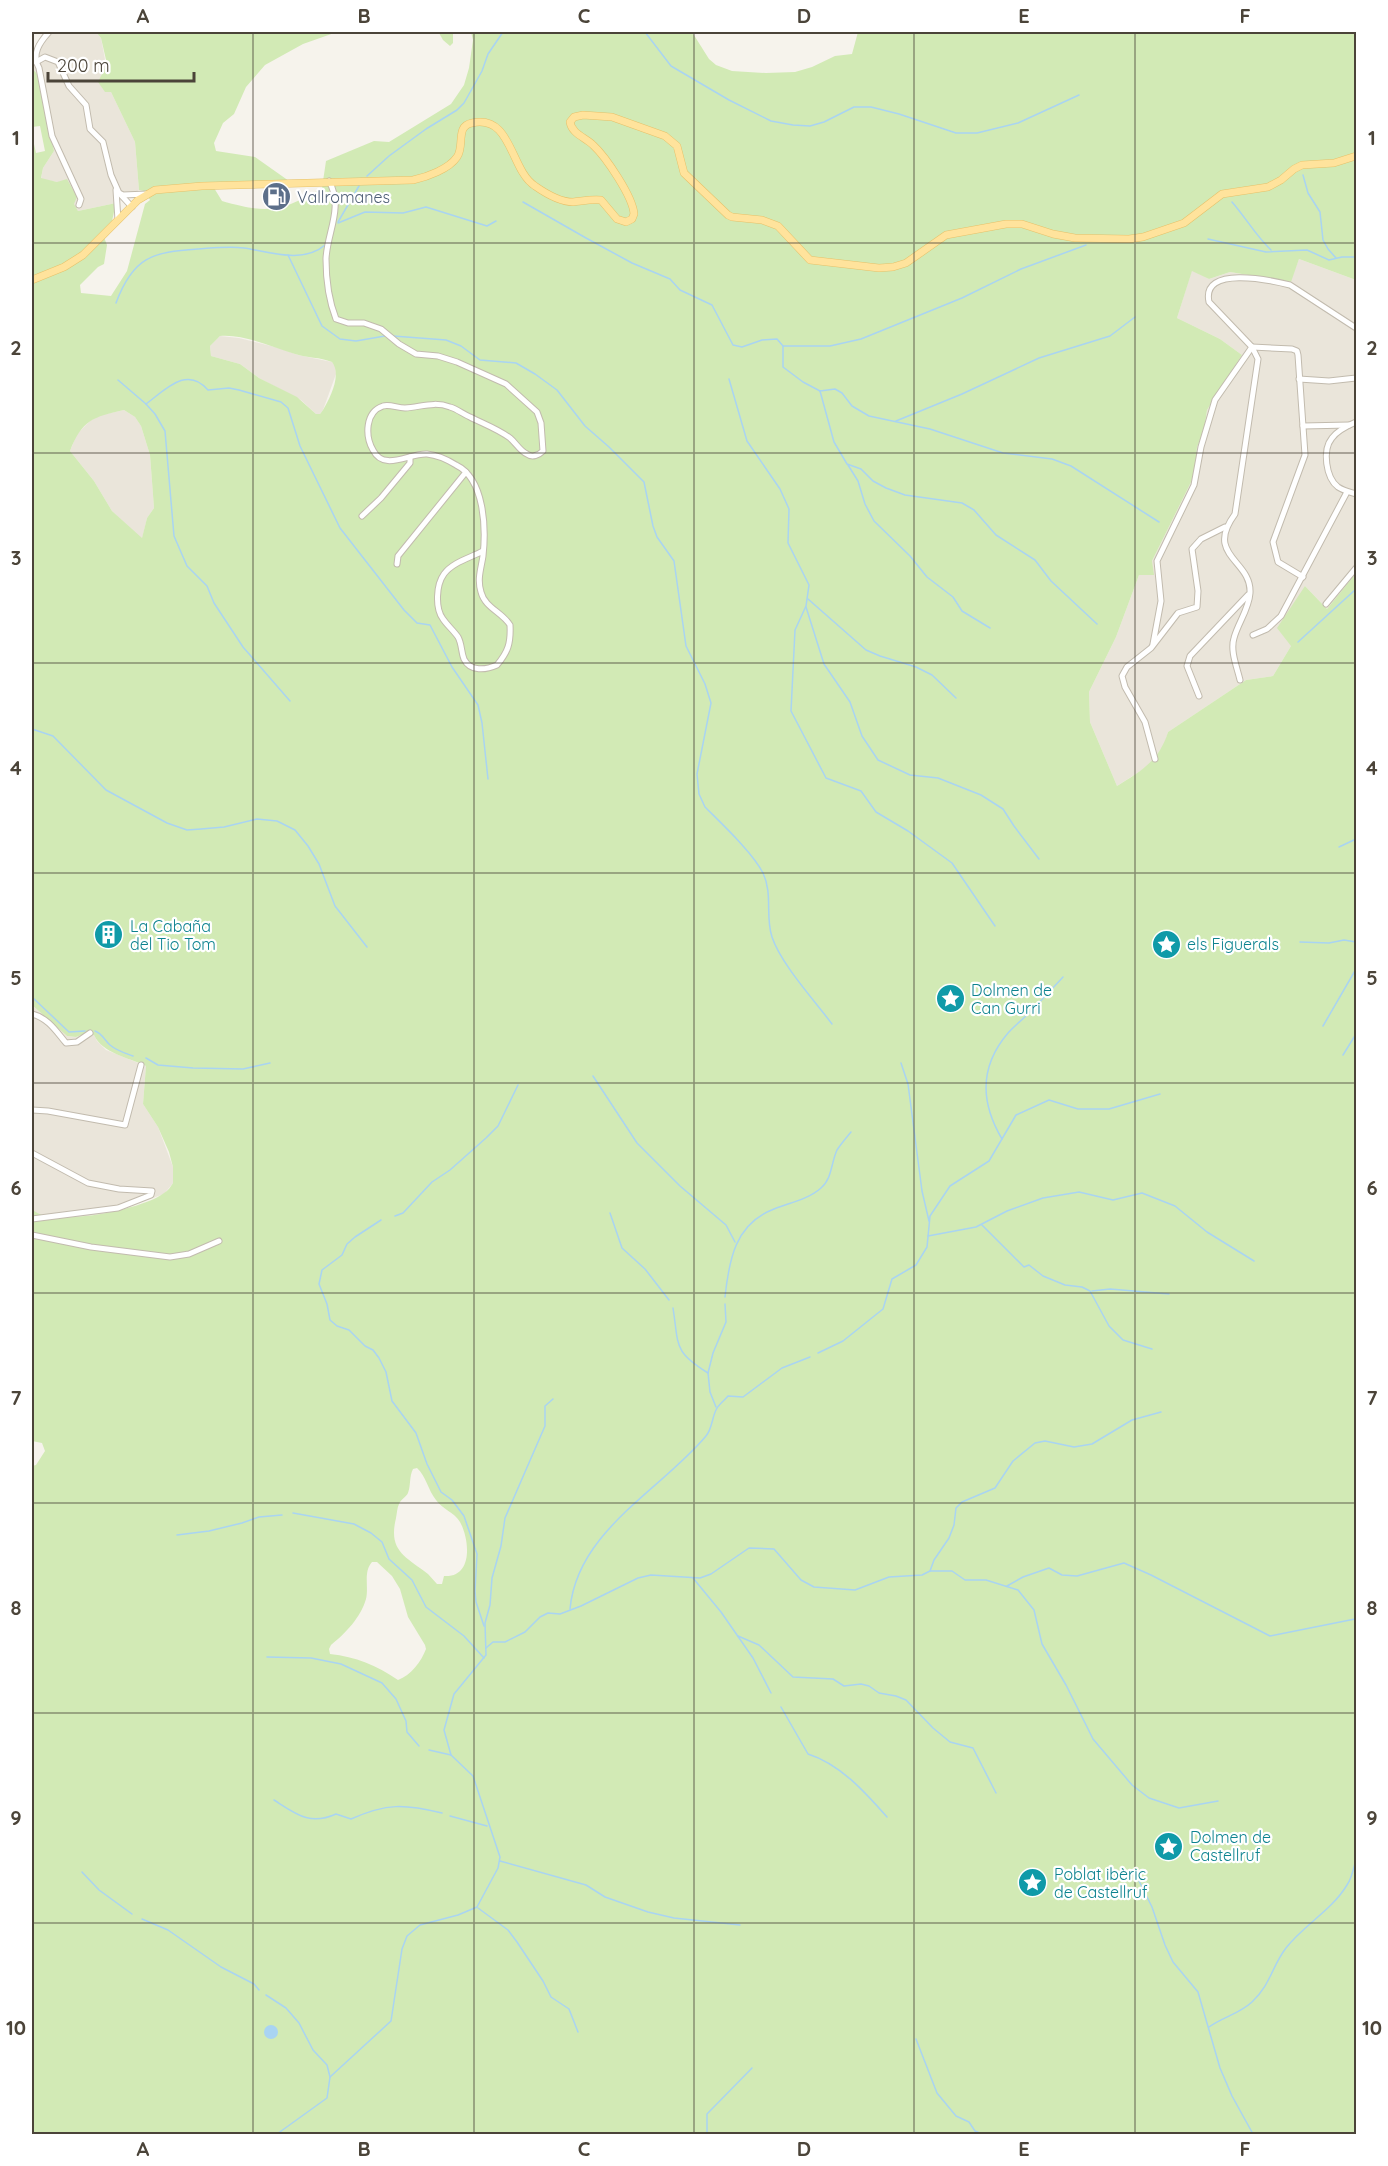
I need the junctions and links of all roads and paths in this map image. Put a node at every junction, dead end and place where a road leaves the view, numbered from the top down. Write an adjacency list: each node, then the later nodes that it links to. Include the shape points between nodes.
1 (49, 32): 2 (street, via 40,42)
2 (36, 62): 5 (street, via 45,57 58,62 69,86 86,105 90,129 104,142); 9 (street, via 52,136 81,199)
3 (1356, 156): 4 (main road, via 1334,163 1302,165 1268,187 1222,194 1178,226 1139,238 1075,238 1011,223 946,235 906,263 885,268 810,260 778,226 728,215 684,173 670,139 612,117 578,116 570,126 598,150 629,198 634,214 626,222 617,219 601,200 567,201 533,185 507,139 496,128 483,123 464,126 456,160 420,178)
4 (329, 182): 7 (main road, via 169,188); 20 (street, via 335,216 326,259 336,319 381,329 416,354 457,362 506,384 537,412 541,423 543,451 531,456 502,433 451,407 381,407 369,424 372,449 385,460)
5 (115, 185): 6 (street); 10 (street)
6 (119, 193): 7 (street); 8 (street)
7 (147, 194): 8 (main road)
8 (130, 204): 10 (street, via 121,203); 11 (main road)
9 (79, 205)
10 (118, 208): 11 (street)
11 (118, 220): 12 (main road, via 83,255)
12 (32, 280)
13 (1356, 328): 14 (street, via 1290,285 1234,277 1215,283 1209,287 1209,302)
14 (1252, 346): 16 (street, via 1297,351); 25 (street, via 1258,359 1235,514); 33 (street, via 1215,400 1194,485 1157,561 1161,601)
15 (1356, 378): 16 (street)
16 (1299, 379): 19 (street)
17 (1356, 422): 18 (street)
18 (1350, 424): 19 (street); 22 (street, via 1331,438 1327,456 1328,471 1336,486)
19 (1303, 426): 29 (street, via 1305,455 1273,542 1278,562)
20 (410, 457): 21 (street, via 430,454); 24 (street, via 410,463)
21 (466, 472): 26 (street, via 484,516); 27 (street, via 398,555)
22 (1347, 492): 23 (street); 29 (street)
23 (1356, 494)
24 (362, 516)
25 (1225, 527): 30 (street, via 1227,551 1248,582); 33 (street, via 1201,539 1192,549 1197,607 1178,613)
26 (483, 551): 26 (street, via 450,569 438,589 441,618 458,637 468,664 482,669 497,665 511,638 510,625 488,605 480,591)
27 (397, 564)
28 (1356, 568): 31 (street)
29 (1303, 577): 32 (street, via 1281,616 1267,629)
30 (1250, 593): 34 (street, via 1233,639); 35 (street, via 1190,656 1187,666)
31 (1326, 604)
32 (1252, 635)
33 (1153, 644): 36 (street, via 1128,667 1122,679 1145,722)
34 (1240, 680)
35 (1199, 696)
36 (1155, 759)
37 (32, 1014): 38 (street, via 50,1023 66,1043 77,1042)
38 (90, 1033)
39 (141, 1065): 40 (street, via 125,1125)
40 (32, 1110)
41 (32, 1153): 42 (street, via 88,1182 152,1191 151,1195 118,1208)
42 (32, 1220)
43 (32, 1235): 44 (street, via 170,1257 189,1254)
44 (219, 1241)

